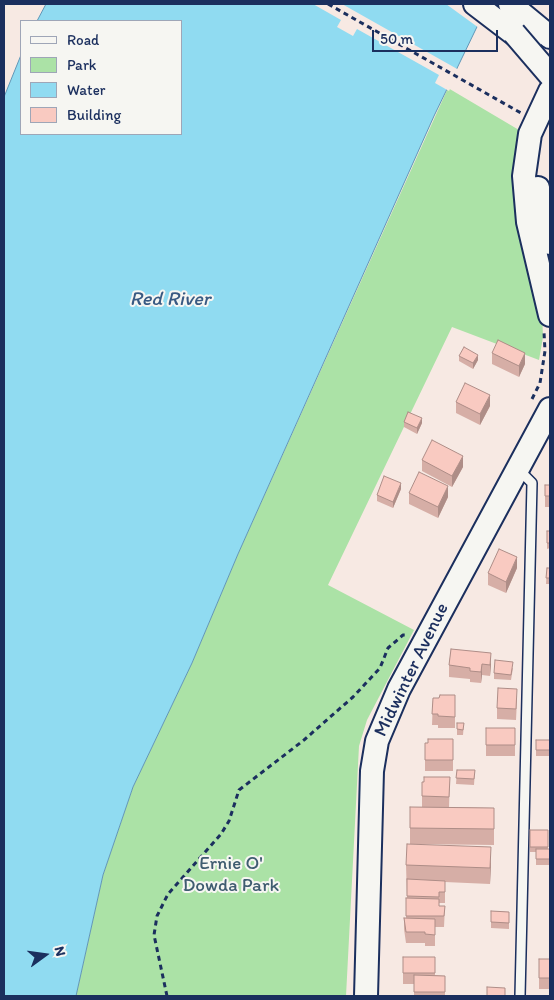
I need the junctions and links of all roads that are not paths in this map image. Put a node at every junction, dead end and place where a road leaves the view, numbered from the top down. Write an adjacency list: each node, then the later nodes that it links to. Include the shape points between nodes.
1 (475, 4): 3 (main road)
2 (510, 4): 4 (main road)
3 (514, 33): 5 (main road, bridge); 6 (main road, bridge)
4 (550, 37)
5 (550, 63)
6 (550, 75)
7 (550, 91): 10 (main road, via 530,134 524,176 528,222)
8 (550, 115): 9 (main road, via 540,144 538,176)
9 (550, 243)
10 (547, 320)
11 (543, 407): 12 (main road, Midwinter Avenue)
12 (517, 468): 13 (main road, Midwinter Avenue, via 399,689 377,741 372,771); 14 (lane, via 532,483)
13 (366, 996)
14 (520, 996)

